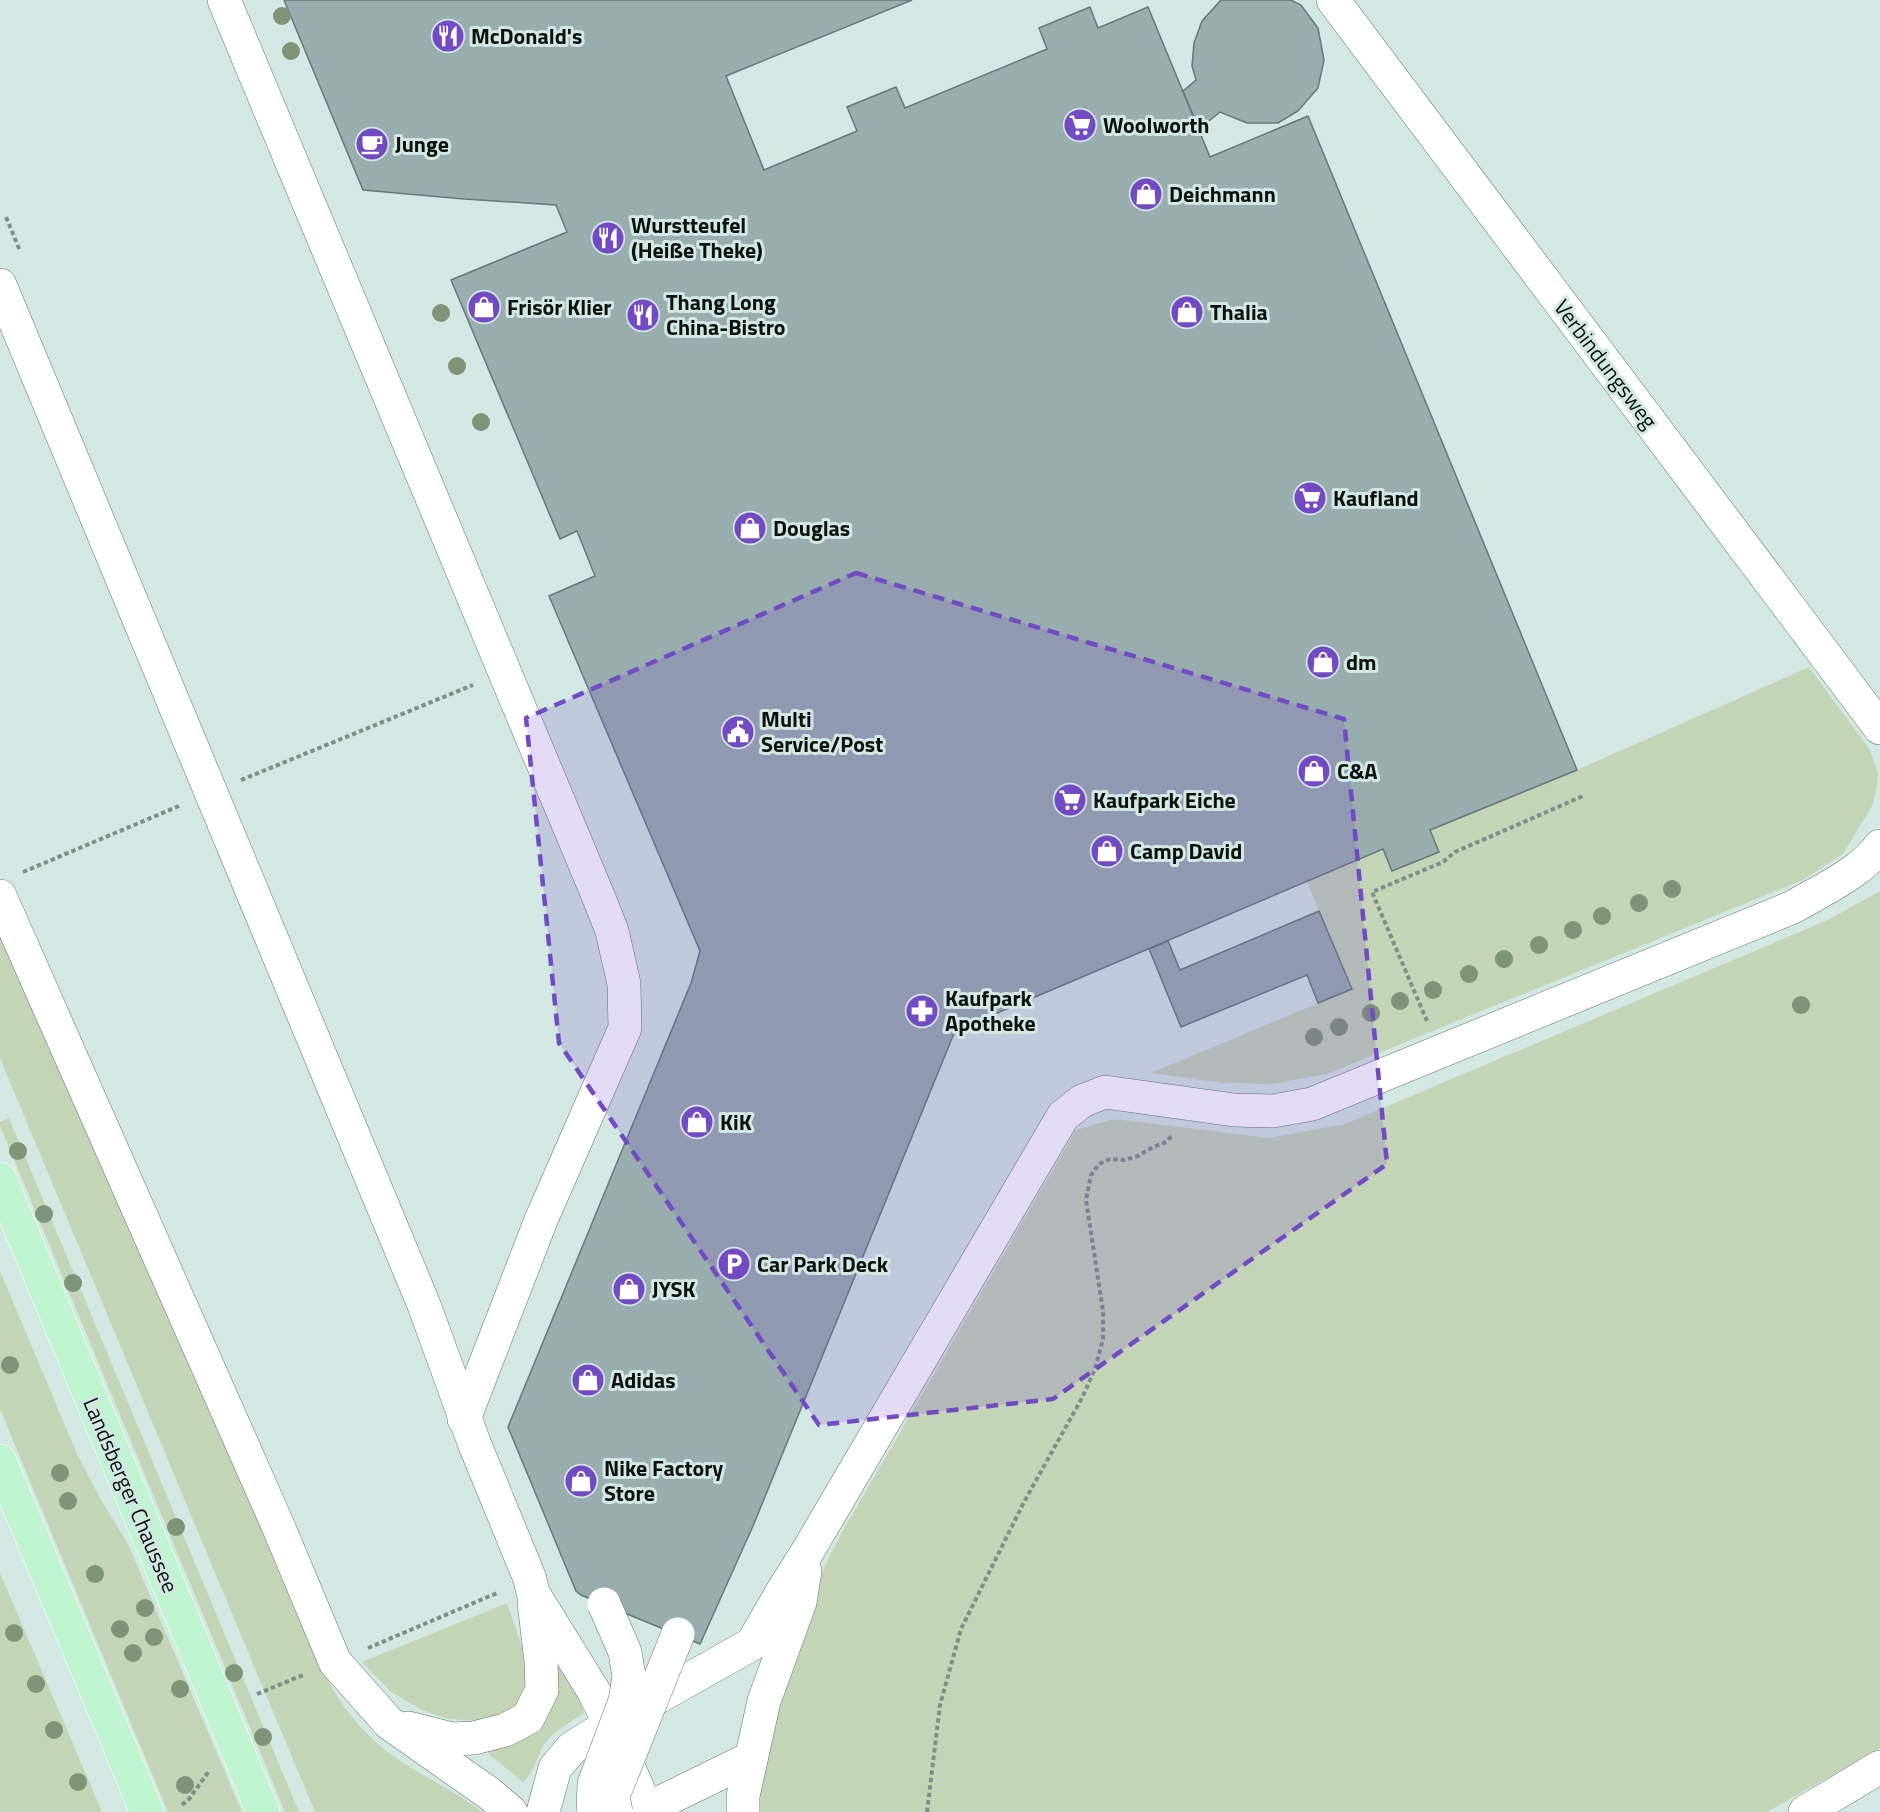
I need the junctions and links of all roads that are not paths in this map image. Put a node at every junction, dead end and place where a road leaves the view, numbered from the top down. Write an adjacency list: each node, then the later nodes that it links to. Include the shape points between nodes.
1 (224, 0): 8 (street, via 612,931 624,984 625,1028 541,1220)
2 (1333, 0): 4 (street, Verbindungsweg)
3 (0, 285): 8 (street, via 424,1305)
4 (1880, 728)
5 (1880, 846): 10 (street, via 1840,880 1793,907 1312,1104 1273,1111 1234,1110 1105,1092 1082,1101 1063,1116)
6 (8, 885): 16 (street, via 334,1662)
7 (0, 1179): 22 (main road, Landsberger Chaussee)
8 (465, 1419): 11 (street)
9 (0, 1461): 21 (main road)
10 (809, 1549): 15 (street, via 752,1644); 18 (street, via 800,1602 764,1701)
11 (532, 1586): 14 (street); 16 (street, via 542,1690 528,1718 504,1730 452,1739)
12 (604, 1604): 25 (street, bridge, via 625,1652 629,1676 625,1701 594,1784)
13 (678, 1634): 20 (street, bridge, via 613,1796)
14 (593, 1690): 15 (street, via 637,1701); 17 (street)
15 (660, 1696): 17 (street)
16 (389, 1723): 23 (street)
17 (610, 1724): 20 (street); 24 (street, via 572,1748 555,1768)
18 (751, 1758): 20 (street); 26 (street)
19 (1880, 1767): 27 (street)
20 (636, 1811)
21 (147, 1812)
22 (263, 1812)
23 (510, 1812)
24 (543, 1812)
25 (593, 1812)
26 (743, 1812)
27 (1805, 1812)

